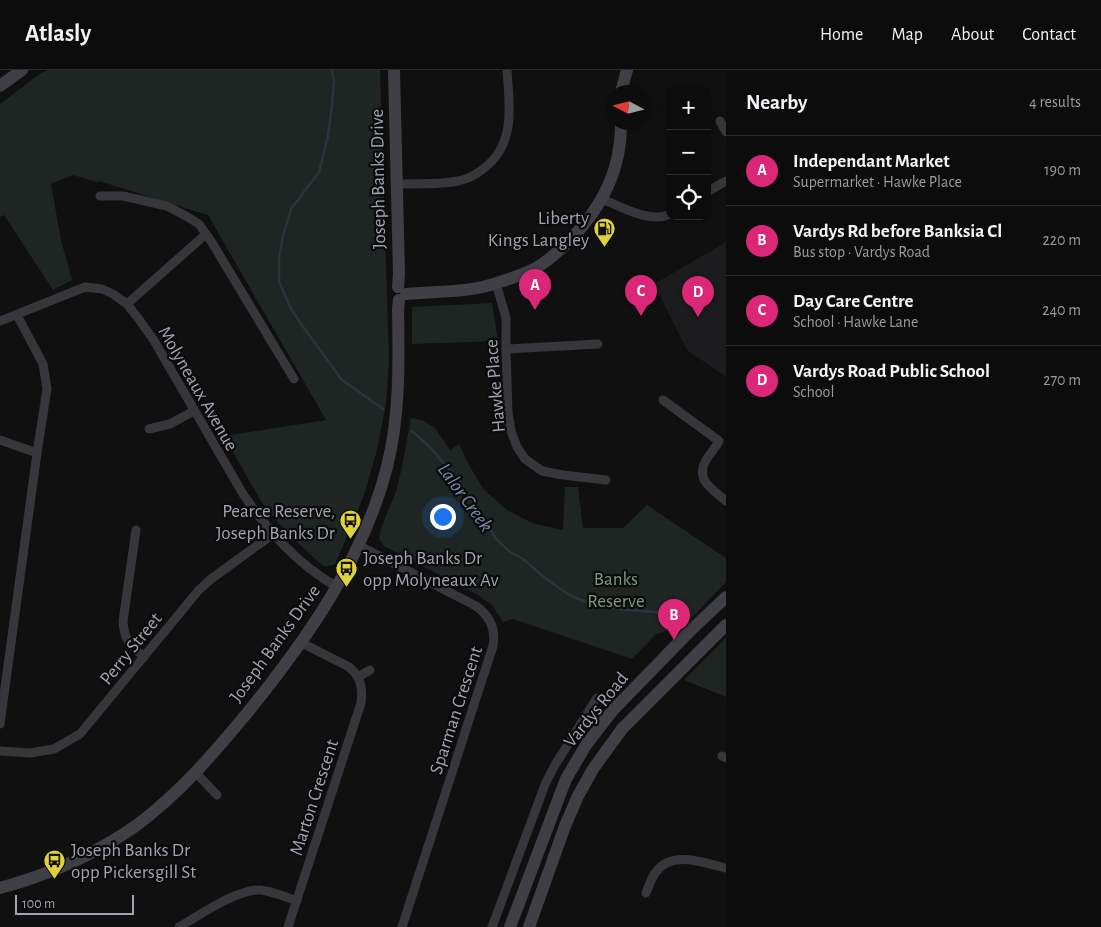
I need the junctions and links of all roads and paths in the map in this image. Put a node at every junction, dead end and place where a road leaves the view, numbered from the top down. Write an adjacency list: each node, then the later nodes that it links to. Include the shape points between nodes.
1 (22, 70): 6 (street)
2 (394, 70): 11 (street, Joseph Banks Drive)
3 (507, 70): 11 (street, via 510,119 505,142 492,162 474,176 458,181)
4 (627, 70): 5 (street)
5 (623, 85)
6 (0, 86)
7 (720, 121): 9 (street)
8 (622, 130): 14 (street, via 616,166)
9 (726, 132)
10 (726, 181): 12 (street)
11 (396, 184): 18 (street, Joseph Banks Drive)
12 (711, 190)
13 (100, 196): 16 (street, via 123,196 167,206 199,224)
14 (602, 200): 15 (street, via 650,217); 17 (street, via 560,250 536,267)
15 (666, 216)
16 (206, 234): 19 (street); 24 (street)
17 (496, 283): 18 (street, via 466,290); 23 (street, Hawke Place, via 506,318)
18 (401, 294): 34 (street, Joseph Banks Drive, via 395,428 376,503)
19 (127, 304): 20 (street, Molyneaux Avenue, via 102,288 85,287); 26 (street, Molyneaux Avenue, via 154,339)
20 (17, 315): 21 (street, Molyneaux Avenue); 29 (street, via 43,364 47,389)
21 (0, 321)
22 (598, 344): 23 (street)
23 (506, 349): 30 (street, Hawke Place, via 511,431 525,459 542,471)
24 (294, 379)
25 (663, 400): 31 (street, via 719,441 702,472 707,485)
26 (194, 411): 27 (street, via 170,424); 33 (street, Molyneaux Avenue, via 243,494)
27 (149, 429)
28 (0, 440): 29 (street)
29 (36, 453): 45 (street)
30 (606, 480)
31 (726, 501)
32 (136, 530): 41 (street, via 123,621 130,645)
33 (273, 534): 35 (street, Molyneaux Avenue, via 312,571); 41 (street, Perry Street, via 198,591)
34 (358, 545): 35 (street, Joseph Banks Drive); 55 (street, Sparman Crescent, via 476,606 489,618 494,631 492,646)
35 (337, 587): 40 (street, Joseph Banks Drive)
36 (726, 597): 37 (street, Vardys Road)
37 (710, 612): 38 (street, via 708,622 713,626); 57 (street, Vardys Road, via 613,710 586,745 560,792)
38 (726, 617)
39 (726, 624): 58 (street, Vardys Road, via 622,729 593,769 565,826)
40 (302, 643): 43 (street, via 349,667); 47 (street, Joseph Banks Drive)
41 (144, 657): 46 (street, Perry Street, via 80,734 54,749 30,753)
42 (370, 670): 43 (street)
43 (358, 677): 52 (street, Marton Crescent, via 361,703)
44 (597, 698): 56 (street, via 546,782)
45 (0, 724)
46 (0, 751)
47 (196, 773): 48 (street); 50 (street, Joseph Banks Drive, via 135,826 80,859)
48 (218, 795)
49 (726, 868): 51 (street, via 677,859 655,872)
50 (0, 887)
51 (646, 893)
52 (297, 901): 53 (street, via 270,892 244,892); 54 (street, Marton Crescent)
53 (179, 927)
54 (288, 927)
55 (402, 927)
56 (492, 927)
57 (510, 927)
58 (529, 927)

